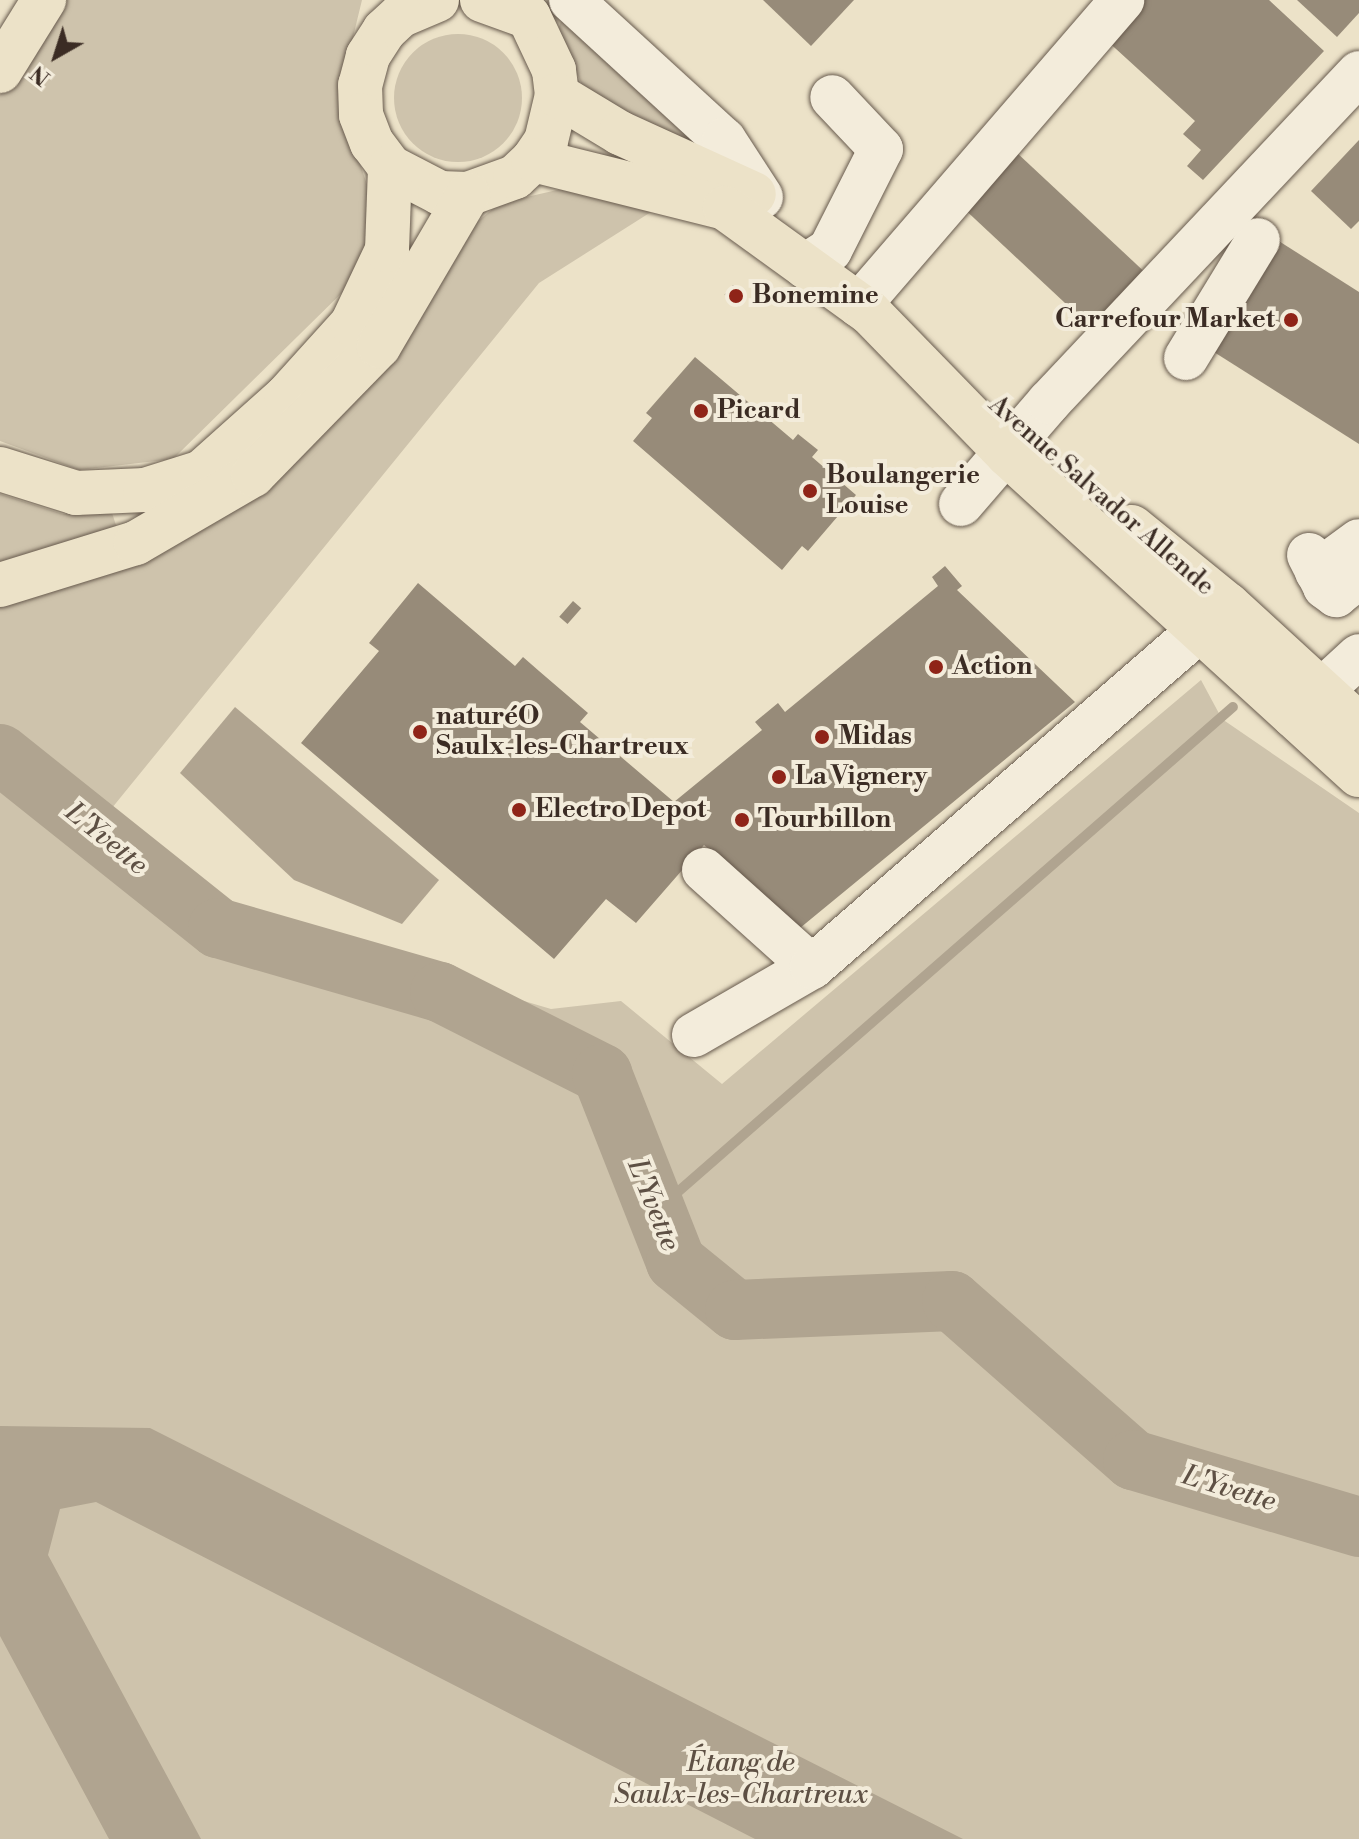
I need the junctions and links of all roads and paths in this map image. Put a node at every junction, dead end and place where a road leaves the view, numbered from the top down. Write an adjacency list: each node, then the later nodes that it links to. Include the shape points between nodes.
1 (17, 0): 9 (main road)
2 (44, 0): 10 (main road)
3 (437, 0): 8 (main road, via 401,15)
4 (482, 0): 7 (main road)
5 (571, 0): 17 (street, Avenue Salvador Allende, via 724,140)
6 (1122, 0): 20 (street)
7 (538, 9): 12 (main road)
8 (384, 15): 15 (main road, via 368,56 360,100 372,143)
9 (0, 24)
10 (0, 71)
11 (1359, 73): 22 (street, via 1049,402)
12 (557, 95): 14 (main road, via 546,141); 17 (main road, via 620,133)
13 (832, 97): 19 (street, via 881,149)
14 (533, 160): 16 (main road, via 515,177); 19 (main road, via 725,208)
15 (390, 167): 16 (main road, via 440,193); 23 (main road, via 387,250 352,324 286,397 202,472 145,490 76,493)
16 (468, 194): 27 (main road, via 379,346 253,475 136,543)
17 (761, 197): 19 (main road, Avenue Salvador Allende)
18 (1258, 240): 21 (street)
19 (818, 258): 20 (main road, Avenue Salvador Allende)
20 (869, 296): 22 (main road, Avenue Salvador Allende)
21 (1186, 358)
22 (1015, 446): 24 (street); 28 (main road); 30 (main road, Avenue Salvador Allende, via 1228,605)
23 (0, 469)
24 (961, 504)
25 (1359, 541): 26 (street)
26 (1328, 568)
27 (0, 585)
28 (1202, 628): 30 (main road); 34 (street)
29 (1359, 656): 30 (street)
30 (1308, 703): 31 (main road, Avenue Salvador Allende); 32 (main road)
31 (1359, 725)
32 (1359, 775)
33 (704, 870): 34 (street)
34 (812, 967): 35 (street)
35 (694, 1035)

